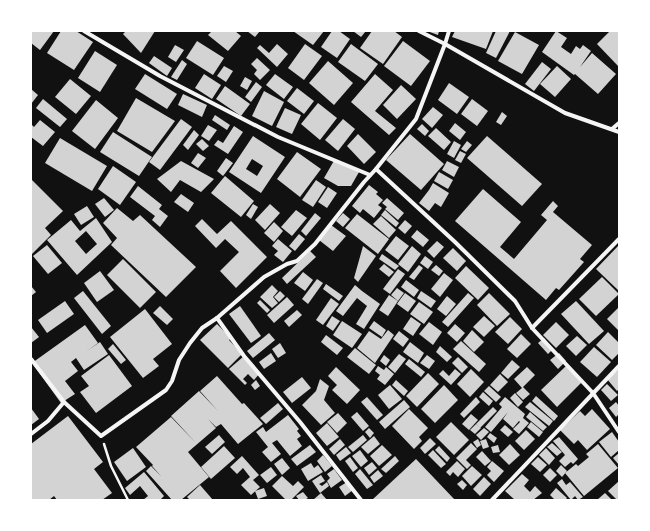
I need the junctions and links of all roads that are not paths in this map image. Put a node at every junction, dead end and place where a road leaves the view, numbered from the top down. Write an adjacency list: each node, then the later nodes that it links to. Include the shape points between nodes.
1 (84, 31): 9 (street, via 160,76 278,137)
2 (419, 31): 4 (street)
3 (449, 31): 4 (street)
4 (445, 44): 6 (street, via 565,113); 8 (street, via 416,119)
5 (619, 123): 6 (street)
6 (612, 129): 7 (street)
7 (619, 132)
8 (376, 169): 9 (street); 12 (street, via 456,242 515,301)
9 (370, 175): 11 (street, via 315,244 297,261 264,277)
10 (619, 239): 12 (street)
11 (217, 318): 16 (street, via 202,328 190,343 179,360 166,390 101,436); 19 (street, via 244,356)
12 (532, 328): 15 (street)
13 (31, 358): 16 (street)
14 (619, 366): 15 (street)
15 (593, 393): 17 (street); 20 (street)
16 (64, 402): 18 (street, via 48,421)
17 (619, 432)
18 (31, 434)
19 (361, 500)
20 (492, 500)

